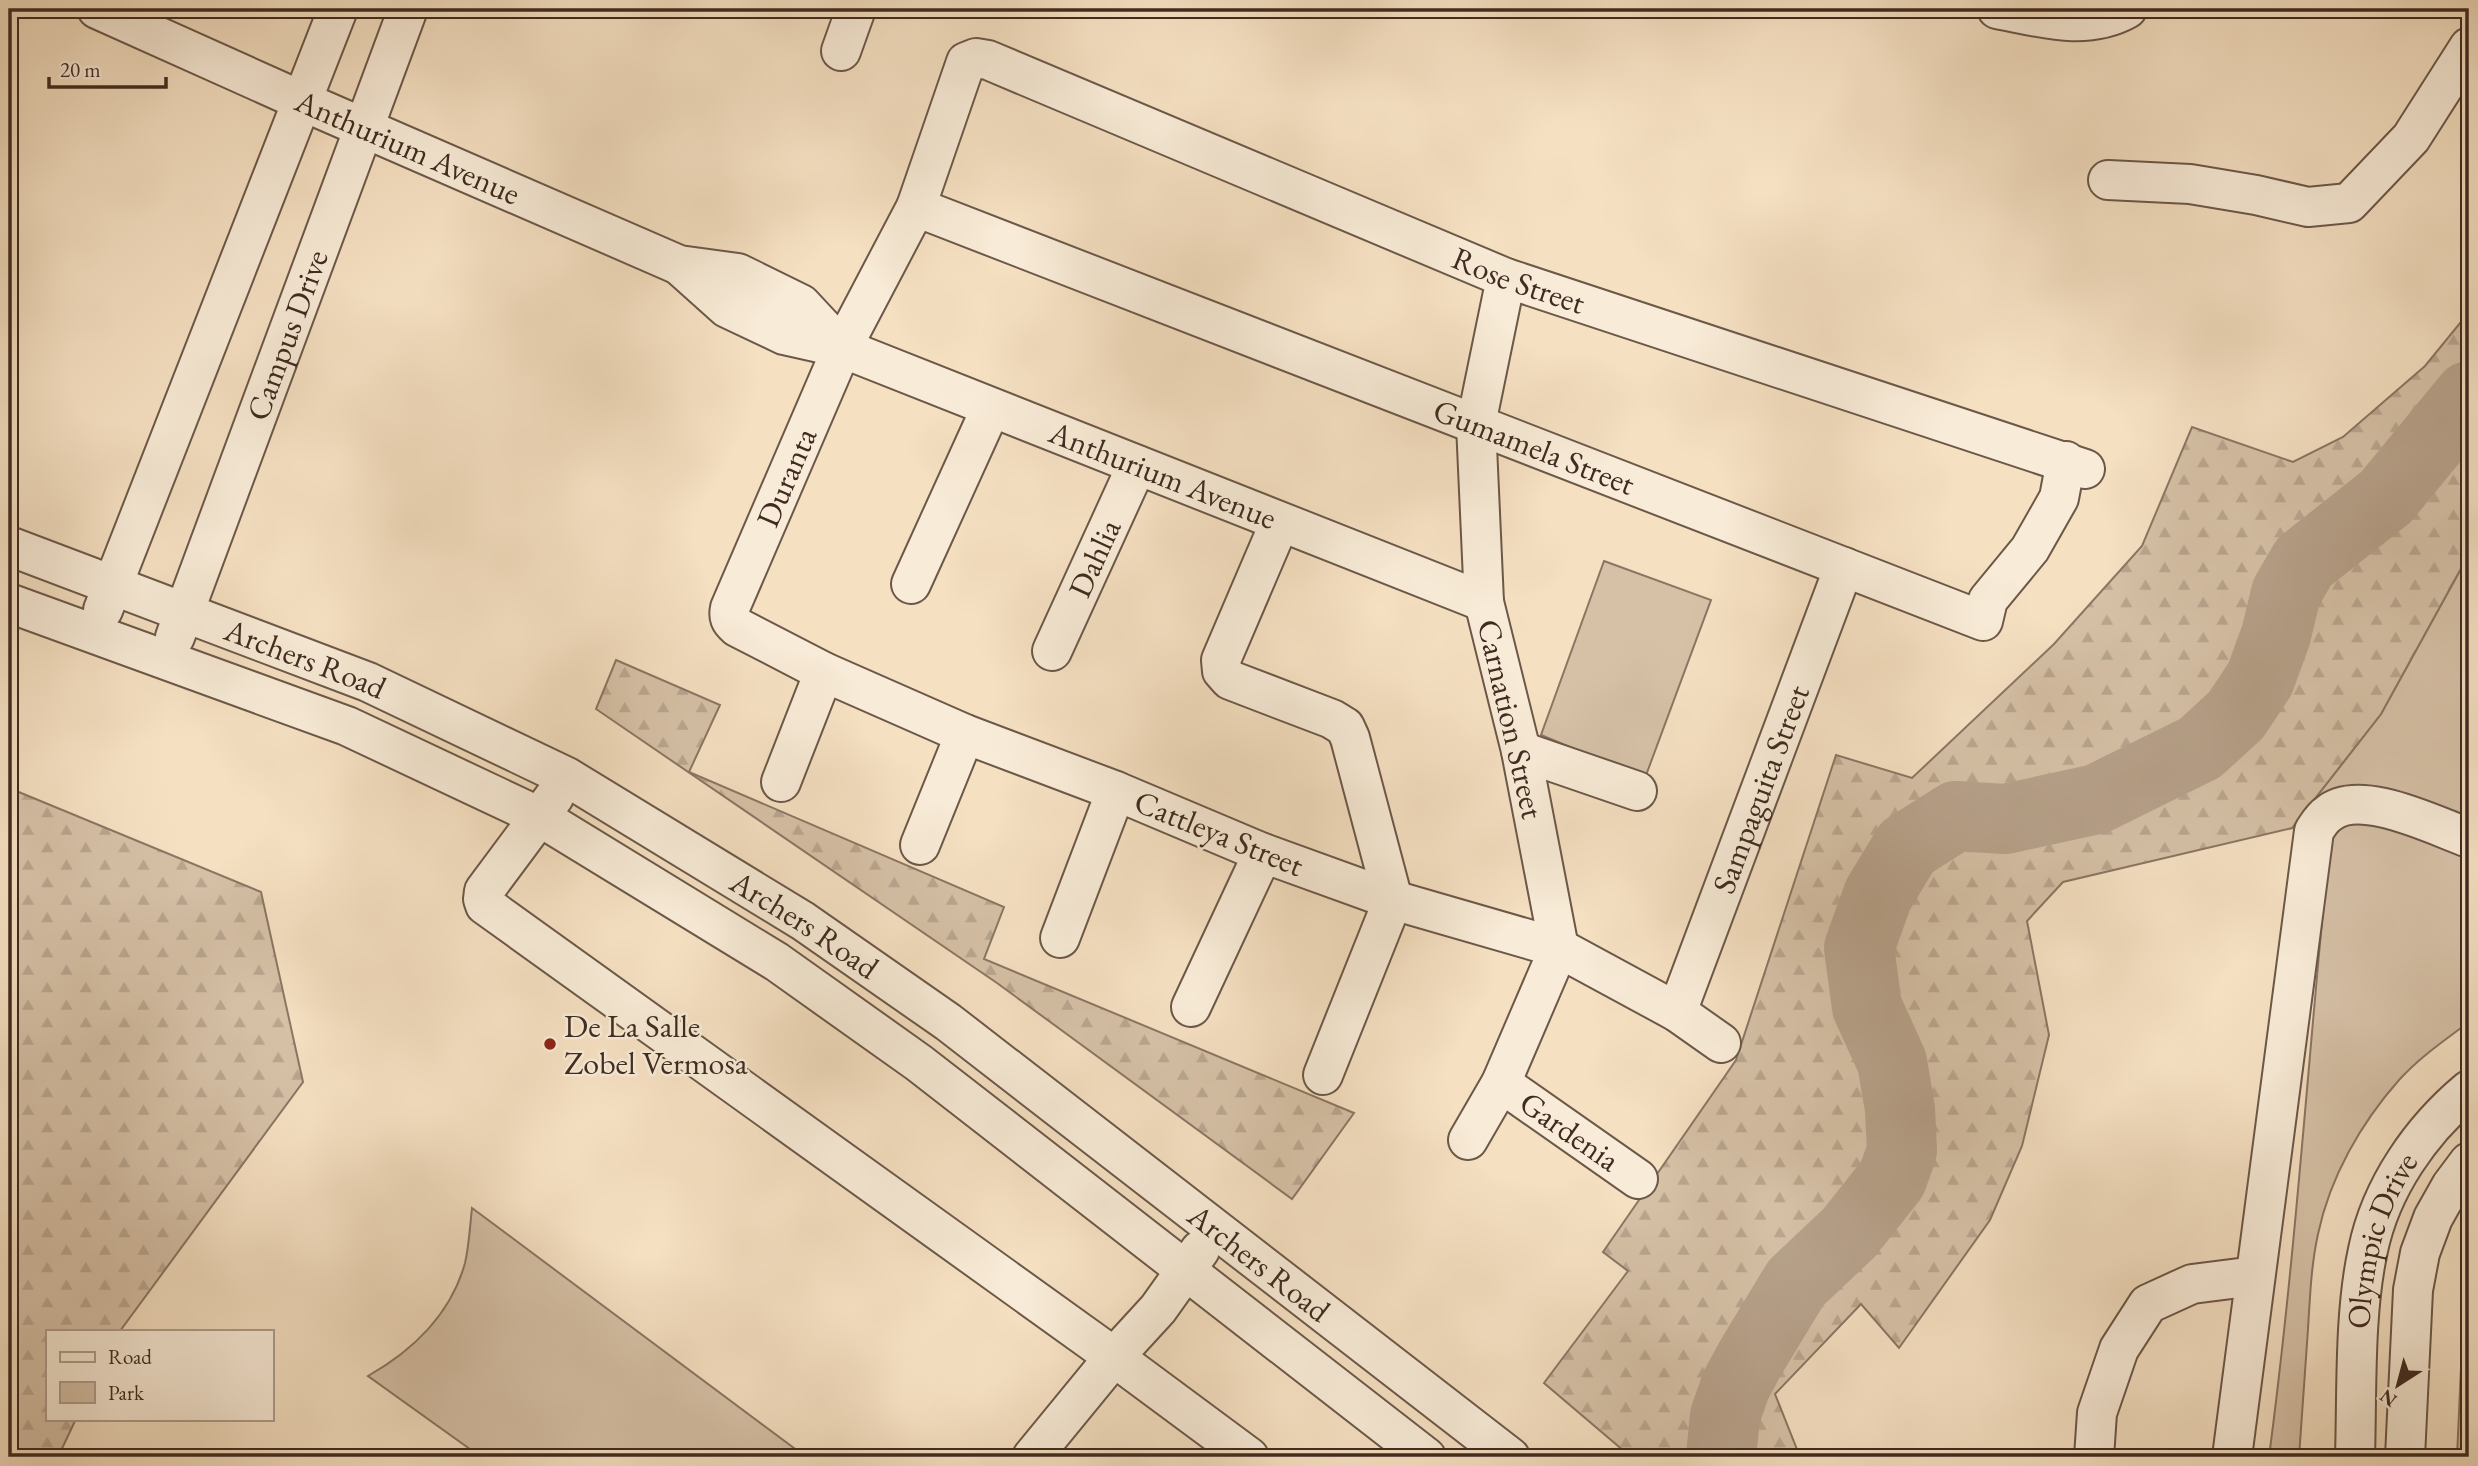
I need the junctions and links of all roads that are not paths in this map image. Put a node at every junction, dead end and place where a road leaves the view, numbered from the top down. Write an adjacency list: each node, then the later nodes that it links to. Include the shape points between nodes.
1 (97, 9): 10 (street, Anthurium Avenue)
2 (338, 9): 10 (street)
3 (408, 9): 11 (street, Campus Drive)
4 (856, 9): 8 (street)
5 (1997, 9): 6 (street, via 2080,22)
6 (2127, 9)
7 (2469, 47): 12 (street, via 2411,138 2349,203 2308,207 2190,184)
8 (841, 51)
9 (966, 62): 13 (street, Duranta); 14 (street, Rose Street, via 988,60)
10 (302, 102): 11 (street, Anthurium Avenue); 24 (street)
11 (363, 128): 15 (street, Anthurium Avenue, via 679,265 727,308 784,335); 28 (street, Campus Drive)
12 (2108, 180)
13 (916, 208): 15 (street, Duranta); 17 (street, Gumamela Street)
14 (1506, 278): 17 (street, Carnation Street); 19 (street, Rose Street)
15 (842, 348): 16 (street, Anthurium Avenue); 27 (street, Duranta)
16 (991, 408): 18 (street, Anthurium Avenue); 23 (street)
17 (1476, 424): 22 (street, Gumamela Street); 25 (street, Carnation Street)
18 (1137, 465): 20 (street, Anthurium Avenue); 30 (street, Dahlia)
19 (2076, 465): 22 (street, Gumamela Street, via 2030,549 1988,600 1983,621)
20 (1280, 522): 25 (street, Anthurium Avenue); 43 (street, via 1221,660 1222,671 1230,680 1345,727)
21 (9, 546): 24 (street, Archers Road)
22 (1844, 567): 47 (street, Sampaguita Street)
23 (911, 584)
24 (113, 585): 28 (street, Archers Road); 29 (street)
25 (1484, 602): 34 (street, Carnation Street)
26 (9, 603): 29 (street, Archers Road)
27 (730, 608): 32 (street, Cattleya Street, via 737,627)
28 (184, 612): 31 (street, Campus Drive); 35 (street, Archers Road, via 368,682)
29 (93, 635): 31 (street, Archers Road)
30 (1052, 651)
31 (166, 662): 39 (street, Archers Road, via 347,726)
32 (824, 672): 33 (street, Cattleya Street); 36 (street)
33 (965, 734): 37 (street, Cattleya Street); 41 (street)
34 (1521, 751): 38 (street); 45 (street, Carnation Street)
35 (567, 778): 39 (street); 55 (street, Archers Road, via 803,921 937,1014)
36 (781, 782)
37 (1116, 791): 42 (street, Cattleya Street); 44 (street)
38 (1637, 791)
39 (540, 817): 56 (street, Archers Road, via 777,962 919,1063); 58 (street, via 484,891 485,905)
40 (2469, 838): 57 (street, via 2379,805 2354,803 2329,812 2314,831)
41 (920, 845)
42 (1263, 853): 43 (street, Cattleya Street); 46 (street)
43 (1393, 900): 45 (street, Cattleya Street); 49 (street)
44 (1060, 938)
45 (1559, 948): 47 (street, Cattleya Street); 50 (street)
46 (1191, 1007)
47 (1677, 1012): 48 (street, Cattleya Street)
48 (1721, 1043)
49 (1323, 1075)
50 (1501, 1083): 52 (street); 54 (street, Gardenia)
51 (2469, 1090): 65 (street, Olympic Drive, via 2416,1146 2379,1212 2362,1286)
52 (1468, 1140)
53 (2469, 1162): 66 (street, Olympic Drive, via 2433,1218 2420,1253 2413,1290)
54 (1638, 1179)
55 (1216, 1229): 56 (street); 62 (street, Archers Road)
56 (1185, 1268): 58 (street, via 1158,1309); 61 (street, Archers Road)
57 (2255, 1276): 63 (street, via 2192,1284 2148,1304 2119,1349 2097,1413); 64 (street)
58 (1114, 1357): 59 (street); 60 (street)
59 (1242, 1455)
60 (1032, 1457)
61 (1426, 1457)
62 (1510, 1457)
63 (2094, 1457)
64 (2232, 1457)
65 (2355, 1457)
66 (2405, 1457)

